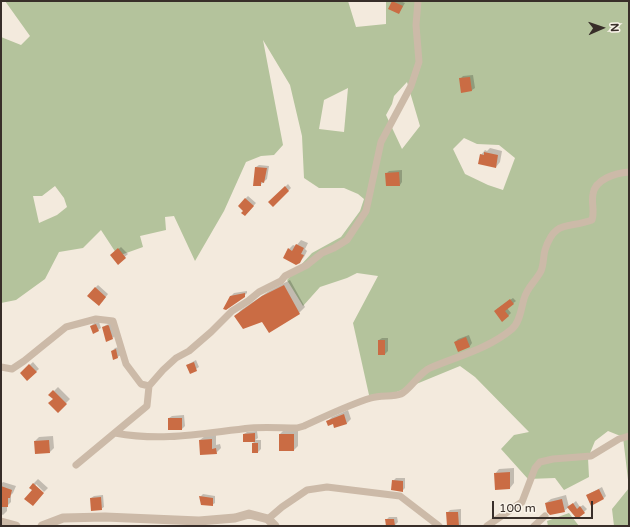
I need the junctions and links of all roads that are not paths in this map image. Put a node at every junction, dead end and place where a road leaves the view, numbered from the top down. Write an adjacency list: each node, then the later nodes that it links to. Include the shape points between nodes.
1 (418, 1): 4 (street, via 416,25 419,62 411,86 381,142 366,211 347,240 322,253 232,311 189,351 176,358)
2 (629, 172): 5 (street, via 620,172 606,178 594,189 592,220 562,226 550,237 542,269 528,288 520,317 513,328 484,347 428,368 401,394 373,397 297,428 253,428 162,438)
3 (1, 367): 4 (street, via 12,369 66,327 105,319 113,321 126,364 141,384)
4 (149, 386): 5 (street, via 147,406)
5 (115, 433): 7 (street)
6 (629, 436): 15 (street, via 619,439 591,456 540,462 535,468 522,502)
7 (76, 465)
8 (545, 516): 16 (street)
9 (268, 519): 12 (street, via 249,514 235,518 199,521 63,518); 13 (street); 14 (street, via 307,490 327,487 400,496)
10 (1, 522): 11 (street)
11 (16, 526)
12 (42, 526)
13 (275, 526)
14 (439, 526)
15 (487, 526)
16 (534, 526)

